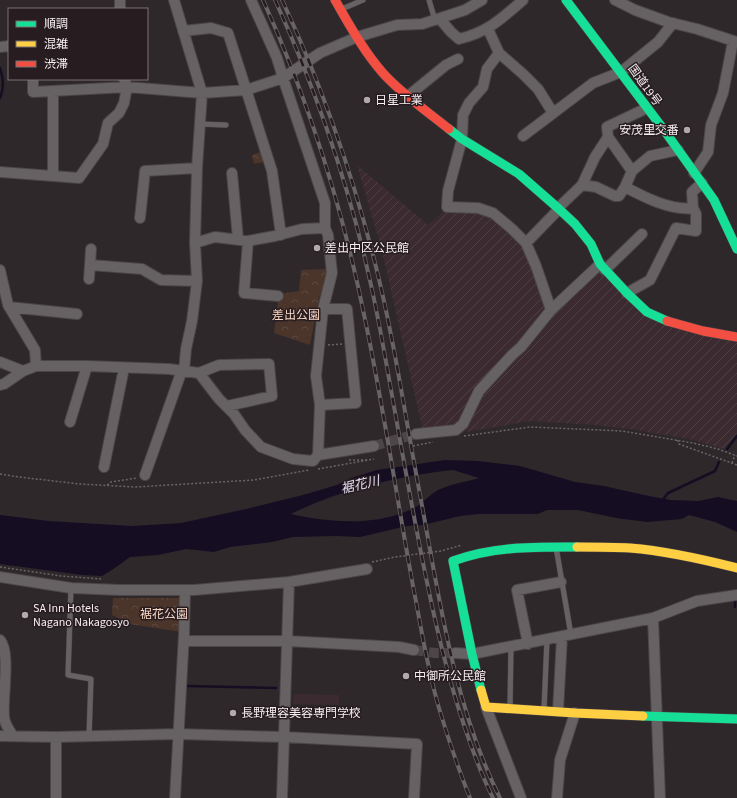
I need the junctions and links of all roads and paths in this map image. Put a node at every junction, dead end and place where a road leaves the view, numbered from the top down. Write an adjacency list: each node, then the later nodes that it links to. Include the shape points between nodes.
1 (174, 0): 14 (street)
2 (251, 0): 20 (street, via 277,58)
3 (335, 0): 10 (main road)
4 (363, 0): 10 (lane)
5 (430, 0): 11 (lane)
6 (481, 0): 11 (street, via 465,10)
7 (523, 0): 13 (street)
8 (566, 0): 19 (main road, 国道19号)
9 (615, 0): 12 (street)
10 (340, 10): 15 (main road)
11 (437, 20): 13 (street, via 459,39); 15 (street, via 417,26 396,26)
12 (673, 23): 16 (street); 19 (street, via 658,42)
13 (488, 29): 17 (street)
14 (183, 31): 23 (street, via 211,28 228,33); 25 (street)
15 (357, 37): 20 (street, via 320,53); 26 (main road, via 382,72)
16 (735, 41): 39 (street, via 723,93 711,125 708,152)
17 (499, 53): 28 (street, via 538,89); 33 (street, via 487,69 483,87 465,110)
18 (458, 59): 26 (street, via 446,65)
19 (621, 72): 27 (main road, 国道19号); 28 (street, via 593,83)
20 (283, 78): 23 (street); 47 (street, via 325,203)
21 (33, 80): 24 (street, via 33,92)
22 (126, 83): 24 (street); 25 (street); 40 (street, via 124,103 119,113 108,122 103,144 79,178)
23 (246, 90): 25 (street); 49 (street, via 272,171)
24 (53, 91): 40 (street)
25 (202, 93): 29 (street)
26 (408, 96): 33 (main road)
27 (647, 108): 32 (street, via 607,127); 34 (main road, 国道19号)
28 (553, 113): 31 (street)
29 (200, 124): 30 (lane); 35 (street)
30 (226, 125)
31 (523, 136)
32 (608, 137): 36 (street); 42 (street)
33 (462, 139): 44 (main road, via 519,174); 52 (street, via 448,191 447,206 478,208 493,213)
34 (678, 150): 36 (street, via 650,156); 39 (main road, 国道19号)
35 (197, 168): 46 (street, via 145,172); 51 (street)
36 (632, 171): 43 (street)
37 (0, 172): 40 (street)
38 (232, 173): 50 (street)
39 (694, 173): 41 (main road, 国道19号)
40 (53, 176)
41 (702, 183): 45 (street, via 692,192); 54 (main road, 国道19号, via 714,200)
42 (582, 185): 43 (street, via 596,187 615,196 619,196); 44 (street)
43 (625, 187): 45 (street, via 662,204)
44 (559, 208): 52 (street); 56 (main road, via 591,244)
45 (693, 208): 60 (street, via 696,214 696,231 676,228 650,280)
46 (140, 218)
47 (326, 228): 49 (street, via 302,228); 63 (street, via 332,273)
48 (642, 234): 56 (street)
49 (281, 235): 50 (street)
50 (243, 240): 51 (street, via 214,237); 61 (street, via 244,294)
51 (195, 243): 59 (street)
52 (526, 243): 64 (street)
53 (91, 249): 55 (street)
54 (737, 249)
55 (90, 265): 58 (street); 59 (street, via 142,269 161,280)
56 (602, 267): 60 (main road); 64 (street)
57 (0, 270): 62 (street)
58 (89, 279)
59 (197, 281): 74 (street)
60 (627, 293): 66 (main road, via 647,312 669,322)
61 (278, 296)
62 (9, 307): 65 (street); 70 (street, via 35,350)
63 (323, 309): 67 (street, via 347,309); 68 (street)
64 (551, 310): 80 (street, via 521,347 479,390 463,424 456,430)
65 (77, 314)
66 (737, 337)
67 (350, 344): 68 (path); 77 (street, via 356,403)
68 (319, 345): 77 (street, via 316,376)
69 (0, 362): 73 (street)
70 (36, 366): 71 (street); 73 (street)
71 (88, 366): 72 (street); 79 (street)
72 (124, 368): 74 (street); 91 (street)
73 (23, 371): 76 (street)
74 (183, 371): 75 (street); 93 (street)
75 (199, 373): 78 (street); 78 (street, via 219,365 269,364 272,396)
76 (0, 385)
77 (320, 405): 86 (street)
78 (227, 406): 86 (street, via 261,447 293,458 313,461)
79 (70, 422)
80 (416, 434)
81 (461, 436): 82 (path, via 530,426 622,431)
82 (677, 440): 87 (path, via 718,449); 89 (path, via 679,444)
83 (434, 442): 85 (path)
84 (374, 446): 86 (street)
85 (413, 446)
86 (318, 454)
87 (736, 456): 89 (path)
88 (374, 459): 94 (path, via 254,480 135,487)
89 (732, 463): 90 (path)
90 (737, 465)
91 (104, 467)
92 (0, 474): 94 (path)
93 (145, 475): 94 (path, via 110,482)
94 (107, 485)
95 (456, 546): 97 (path, via 441,552 395,557)
96 (556, 546): 99 (main road, via 641,550 698,558); 103 (lane); 117 (main road, via 503,549 469,554 453,561)
97 (367, 566): 102 (street)
98 (0, 567): 101 (path)
99 (737, 568)
100 (5, 578): 104 (street)
101 (104, 580)
102 (289, 582): 105 (street); 110 (street)
103 (562, 582): 108 (lane); 113 (street, via 517,590)
104 (71, 588): 105 (street); 128 (lane, via 68,675 91,679)
105 (185, 590): 112 (street)
106 (737, 595): 107 (street, via 697,601)
107 (653, 618): 108 (street); 123 (street)
108 (567, 636): 111 (street); 121 (street)
109 (0, 640): 127 (street, via 4,647 5,662 4,718)
110 (288, 640): 112 (street); 115 (street); 130 (street)
111 (547, 640): 113 (street); 120 (lane)
112 (184, 641): 125 (street)
113 (528, 644): 114 (street)
114 (511, 647): 117 (street); 119 (lane)
115 (414, 650)
116 (455, 653): 117 (street)
117 (472, 654): 118 (main road)
118 (486, 707): 119 (main road); 135 (street)
119 (510, 709): 120 (main road)
120 (544, 710): 121 (main road)
121 (558, 711): 122 (main road)
122 (575, 713): 123 (main road); 136 (street, via 560,760)
123 (657, 716): 124 (main road); 137 (street)
124 (737, 720)
125 (178, 734): 128 (street); 130 (street); 132 (street)
126 (0, 736): 127 (street)
127 (13, 736): 129 (street)
128 (89, 736): 129 (street)
129 (56, 737): 131 (street)
130 (285, 737): 133 (street); 134 (street, via 417,744)
131 (56, 798)
132 (175, 798)
133 (282, 798)
134 (414, 798)
135 (521, 798)
136 (557, 798)
137 (660, 798)

